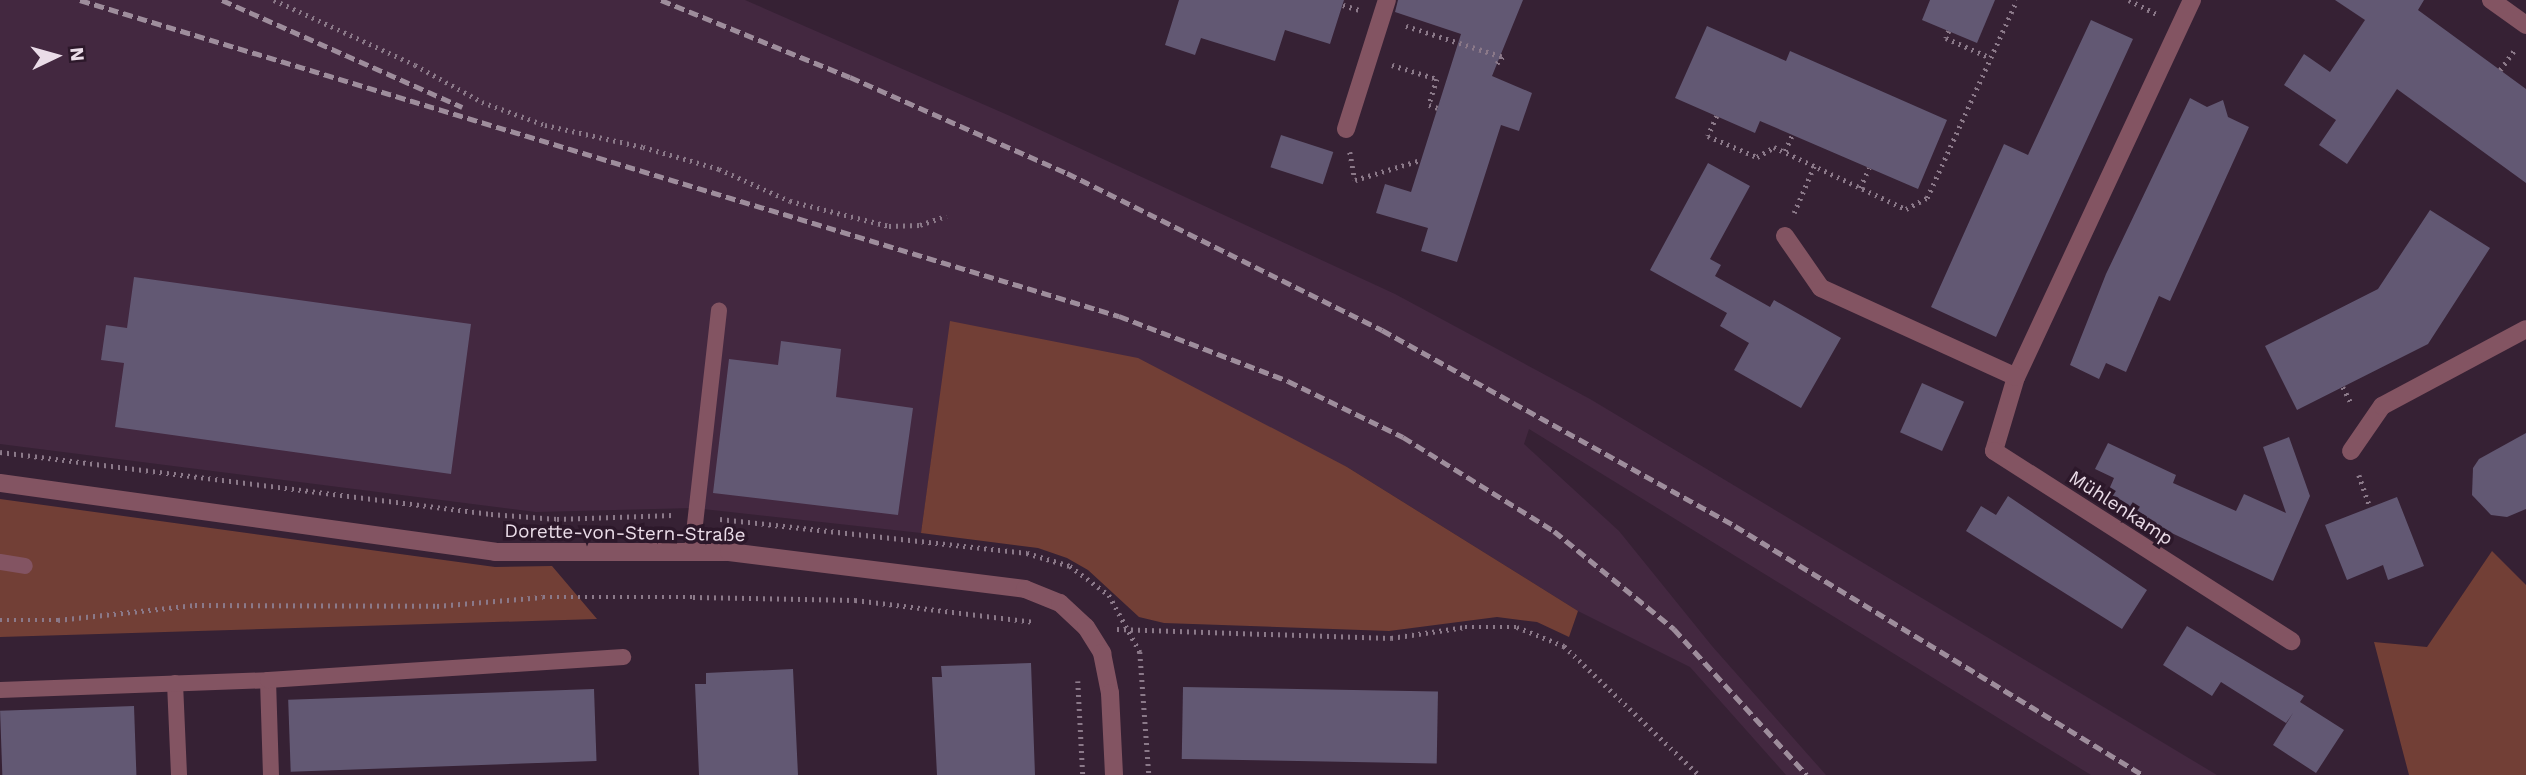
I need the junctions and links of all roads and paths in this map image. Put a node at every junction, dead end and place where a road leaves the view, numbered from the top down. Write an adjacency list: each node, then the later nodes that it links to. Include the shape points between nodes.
1 (274, 0): 23 (path, via 415,65 482,102 545,125 655,150 719,169 790,201 889,226 920,225)
2 (1387, 0): 6 (street)
3 (2017, 0): 11 (path)
4 (2192, 0): 27 (street, Mühlenkamp)
5 (2491, 0): 7 (street)
6 (1381, 18): 10 (street); 12 (path, via 1503,57)
7 (2526, 25)
8 (1950, 31): 11 (path, via 1946,38)
9 (2519, 43): 13 (path)
10 (1369, 57): 14 (path, via 1437,79 1429,105); 16 (street)
11 (1991, 58): 22 (path, via 1927,198 1906,209)
12 (1497, 64)
13 (2500, 70)
14 (1438, 108)
15 (1717, 116): 18 (path, via 1708,136 1756,158 1774,147)
16 (1346, 129): 19 (path, via 1355,180)
17 (1792, 135): 18 (path)
18 (1785, 152): 20 (path)
19 (1421, 160)
20 (1814, 166): 22 (path); 24 (path)
21 (1869, 168): 22 (path)
22 (1860, 188)
23 (946, 216)
24 (1784, 236): 27 (street, via 1821,288)
25 (719, 311): 31 (lane, via 692,516)
26 (2526, 329): 28 (street, via 2382,406)
27 (2016, 377): 37 (street, Mühlenkamp, via 1994,452)
28 (2351, 451): 30 (path)
29 (0, 483): 31 (street, Dorette-von-Stern-Straße, via 495,552)
30 (2371, 507)
31 (692, 551): 36 (street, Dorette-von-Stern-Straße, via 1025,589 1060,604)
32 (0, 562): 33 (lane)
33 (24, 566)
34 (0, 620): 35 (path, via 58,620 195,606 437,606 543,597 693,597 855,600)
35 (1037, 622)
36 (1086, 626): 46 (street, Dorette-von-Stern-Straße, via 1102,653 1110,693); 47 (path, via 1380,638 1484,625 1517,626 1564,646)
37 (2291, 641)
38 (623, 657): 40 (lane)
39 (1078, 676): 45 (path)
40 (268, 680): 41 (lane); 44 (lane)
41 (175, 683): 42 (lane); 43 (lane)
42 (0, 690)
43 (179, 775)
44 (271, 775)
45 (1083, 775)
46 (1114, 775)
47 (1699, 775)

